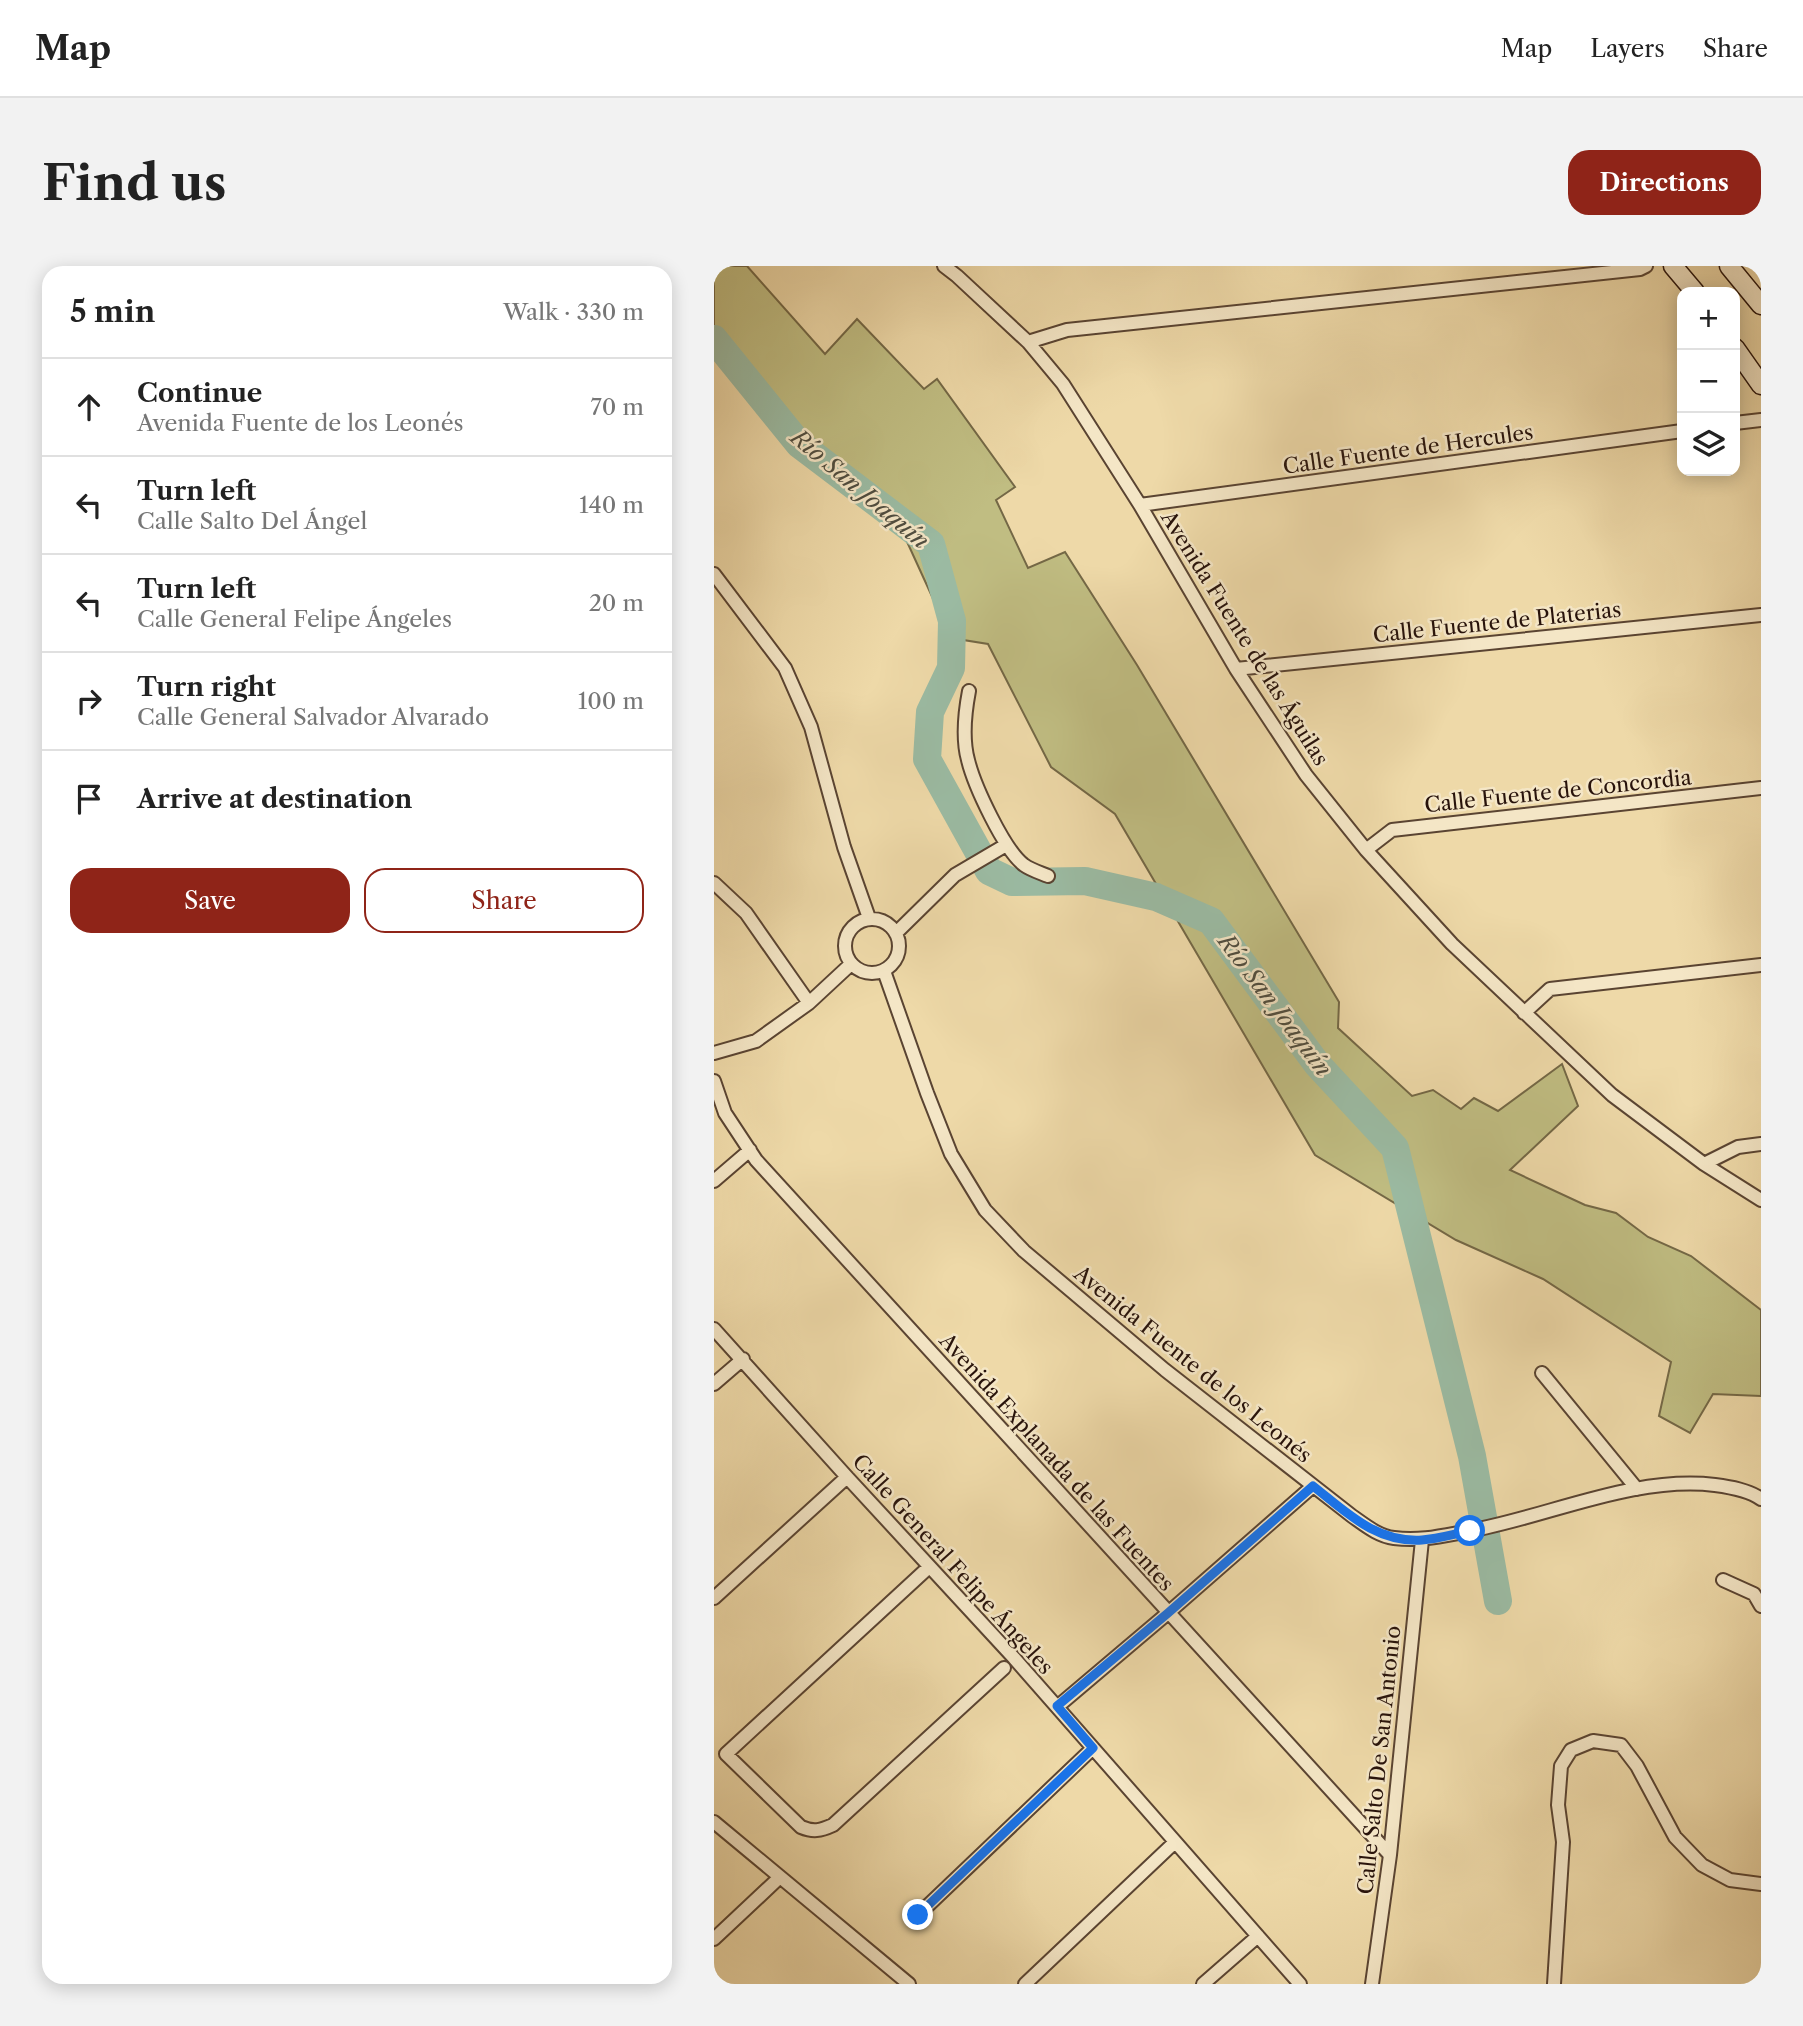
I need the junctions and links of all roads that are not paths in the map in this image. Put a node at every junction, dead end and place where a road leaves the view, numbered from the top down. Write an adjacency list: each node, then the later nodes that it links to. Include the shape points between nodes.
1 (944, 266): 7 (street, Avenida Fuente de las Águilas)
2 (1646, 266): 7 (street, via 1067,330)
3 (1673, 266): 5 (main road)
4 (1729, 266): 6 (main road)
5 (1691, 287)
6 (1761, 305)
7 (1028, 342): 13 (street, Avenida Fuente de las Águilas, via 1063,384)
8 (1736, 350): 9 (main road)
9 (1761, 385)
10 (1761, 420): 11 (street)
11 (1740, 422)
12 (1677, 431): 13 (street, Calle Fuente de Hercules)
13 (1140, 505): 16 (street, Avenida Fuente de las Águilas)
14 (714, 574): 23 (street, via 785,668 811,727)
15 (1761, 615): 16 (street, Calle Fuente de Platerias)
16 (1236, 669): 20 (street, Avenida Fuente de las Águilas, via 1306,775)
17 (969, 691): 19 (street, via 964,714 967,760)
18 (1761, 788): 20 (street, Calle Fuente de Concordia, via 1391,830)
19 (1006, 845): 21 (street, via 1024,864); 24 (street, via 955,875)
20 (1366, 850): 29 (street, Avenida Fuente de las Águilas, via 1452,944)
21 (1048, 876)
22 (714, 883): 28 (street, via 746,914)
23 (869, 918): 24 (street, via 880,919); 25 (street, via 849,930 845,953)
24 (897, 933): 27 (street, via 897,959)
25 (851, 964): 27 (street, via 866,973); 28 (street)
26 (1761, 965): 29 (street, via 1550,989)
27 (884, 971): 42 (street, Avenida Fuente de los Leonés, via 951,1154 985,1210 1024,1251 1165,1370)
28 (809, 1003): 30 (street, via 756,1041)
29 (1524, 1013): 34 (street, Avenida Fuente de las Águilas, via 1612,1095)
30 (714, 1053)
31 (714, 1081): 33 (street, Avenida Explanada de las Fuentes, via 725,1113)
32 (1761, 1144): 34 (street, via 1738,1147)
33 (750, 1150): 35 (street); 50 (street, Avenida Explanada de las Fuentes)
34 (1704, 1164): 36 (street, Avenida Fuente de las Águilas)
35 (714, 1181)
36 (1761, 1200)
37 (714, 1329): 38 (street, Calle General Felipe Ángeles)
38 (743, 1359): 40 (street); 41 (street, Calle General Felipe Ángeles)
39 (1542, 1373): 43 (street)
40 (714, 1384)
41 (847, 1477): 46 (street, Calle General Felipe Ángeles); 48 (street)
42 (1313, 1486): 45 (street, Avenida Fuente de los Leonés, via 1375,1532); 50 (street)
43 (1637, 1489): 44 (street, Avenida Fuente de los Leonés, via 1691,1482 1727,1486); 45 (street, Avenida Fuente de los Leonés)
44 (1761, 1499)
45 (1422, 1540): 56 (street, Calle Salto De San Antonio)
46 (929, 1567): 51 (street, via 726,1754 801,1827 813,1832 824,1829); 52 (street, Calle General Felipe Ángeles)
47 (1723, 1580): 49 (street, via 1754,1594)
48 (714, 1598)
49 (1761, 1606)
50 (1168, 1613): 52 (street); 56 (street, Avenida Explanada de las Fuentes)
51 (1004, 1668)
52 (1057, 1706): 53 (street, Calle General Felipe Ángeles)
53 (1093, 1748): 55 (street, Calle General Felipe Ángeles); 59 (street)
54 (714, 1822): 57 (street)
55 (1175, 1842): 60 (street, Calle General Felipe Ángeles); 63 (street)
56 (1390, 1856): 66 (street, Calle Salto De San Antonio)
57 (780, 1877): 61 (street); 62 (street)
58 (1761, 1884): 67 (street, via 1730,1880 1702,1865 1675,1837 1621,1745 1593,1741 1571,1750 1561,1766 1558,1805 1563,1843)
59 (918, 1915)
60 (1258, 1936): 64 (street); 65 (street, Calle General Felipe Ángeles)
61 (714, 1939)
62 (909, 1984)
63 (1024, 1984)
64 (1203, 1984)
65 (1300, 1984)
66 (1372, 1984)
67 (1554, 1984)

